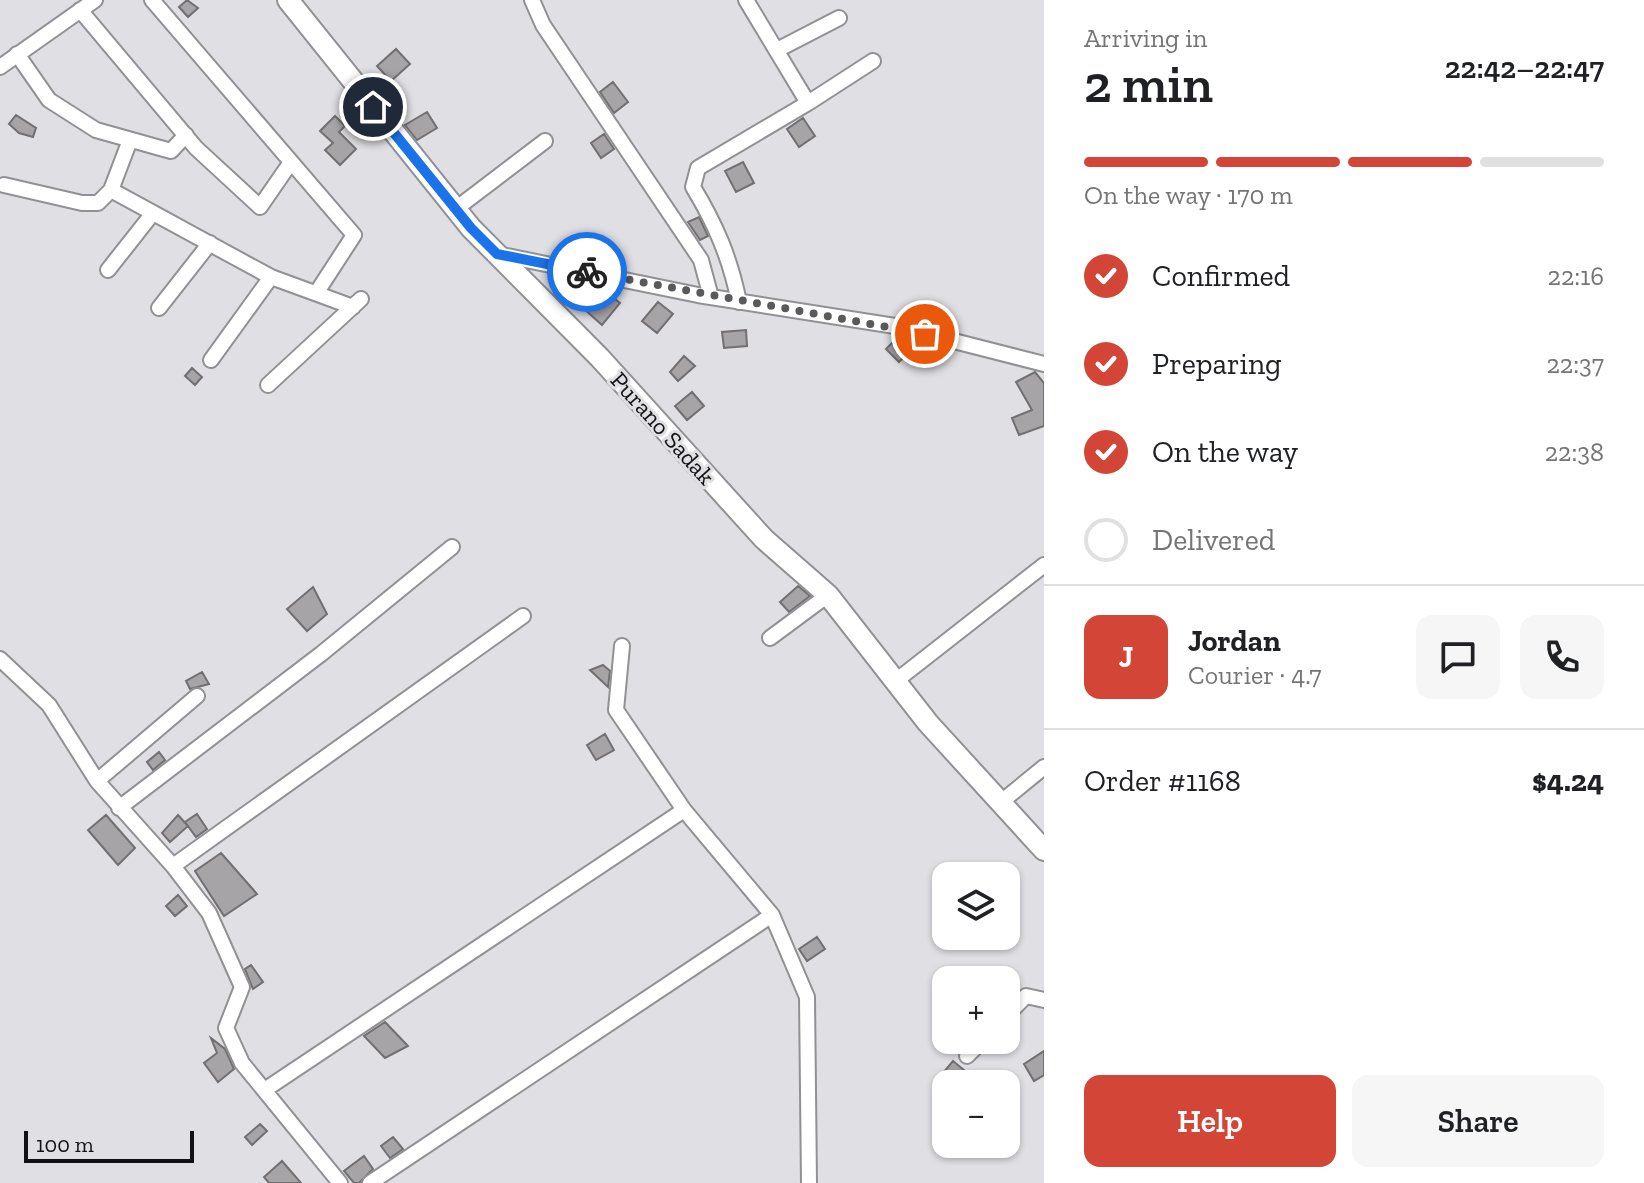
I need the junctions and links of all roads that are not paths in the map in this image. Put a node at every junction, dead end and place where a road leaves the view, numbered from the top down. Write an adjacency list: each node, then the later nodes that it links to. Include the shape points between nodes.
1 (95, 0): 6 (street)
2 (152, 0): 16 (street)
3 (288, 0): 19 (main road, Purano Sadak)
4 (532, 0): 26 (street, via 543,25 701,260)
5 (746, 0): 8 (street)
6 (80, 10): 9 (street); 13 (street)
7 (839, 18): 8 (street)
8 (777, 50): 12 (street)
9 (17, 54): 11 (street); 14 (street, via 49,100 96,130)
10 (873, 61): 12 (street)
11 (0, 67)
12 (808, 103): 27 (street, via 698,168 693,187 718,228)
13 (186, 135): 14 (street, via 171,151); 16 (street, via 260,207)
14 (130, 140): 18 (street)
15 (545, 141): 19 (street)
16 (291, 162): 25 (street, via 354,235)
17 (4, 185): 18 (street, via 82,203 98,203)
18 (111, 190): 20 (street)
19 (457, 208): 22 (main road, Purano Sadak)
20 (153, 213): 21 (street); 23 (street)
21 (210, 243): 24 (street); 28 (street)
22 (497, 254): 26 (street); 34 (main road, Purano Sadak, via 600,358 764,539)
23 (108, 270)
24 (271, 277): 25 (street); 29 (street)
25 (317, 292): 31 (street, via 357,303)
26 (711, 297): 27 (street)
27 (739, 302): 30 (street, via 895,326)
28 (159, 308)
29 (211, 360)
30 (1043, 365)
31 (268, 385)
32 (452, 547): 44 (street)
33 (1044, 565): 39 (street)
34 (828, 595): 36 (street); 39 (main road, Purano Sadak)
35 (523, 616): 47 (street)
36 (770, 638)
37 (622, 646): 45 (street, via 616,710)
38 (0, 659): 42 (street, via 49,705)
39 (897, 680): 43 (main road, Purano Sadak)
40 (197, 696): 42 (street)
41 (1044, 767): 43 (street)
42 (97, 781): 44 (street)
43 (1000, 803): 46 (main road, Purano Sadak)
44 (119, 808): 47 (street)
45 (684, 810): 48 (street); 51 (street)
46 (1044, 850)
47 (173, 866): 51 (street, via 209,913 242,987 226,1028 242,1063)
48 (772, 915): 53 (street); 54 (street, via 810,1004)
49 (1044, 1000): 50 (street, via 1026,996)
50 (1020, 1002)
51 (266, 1089): 52 (street)
52 (340, 1183)
53 (370, 1183)
54 (809, 1183)

